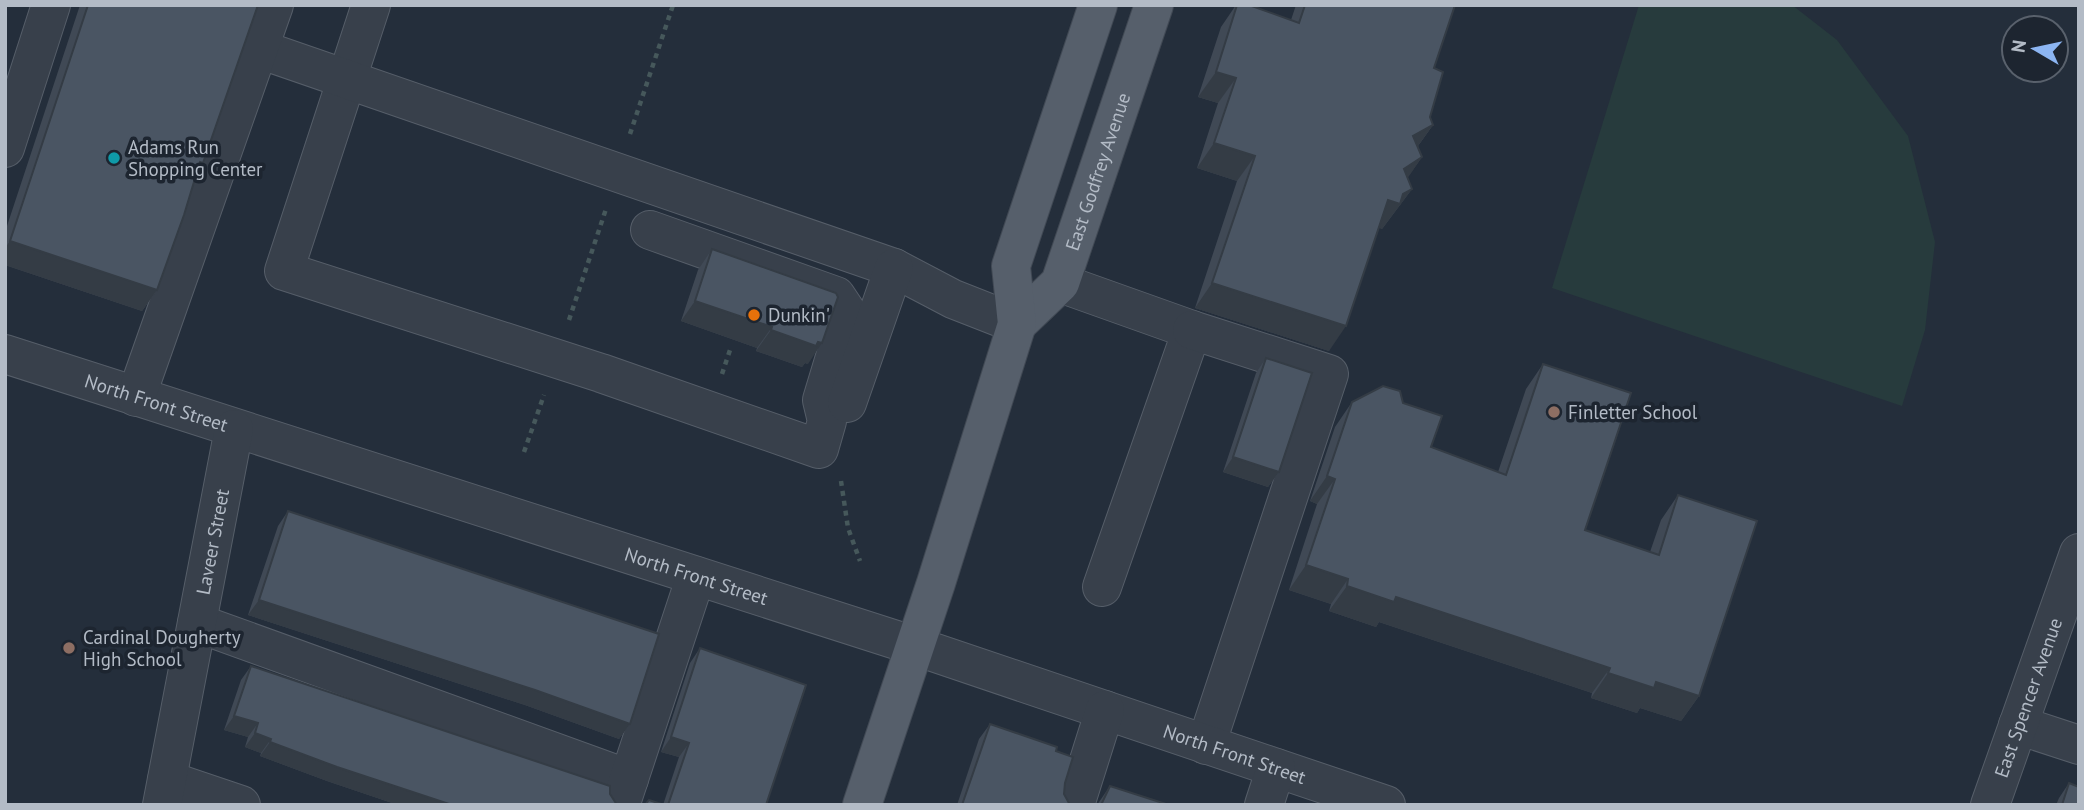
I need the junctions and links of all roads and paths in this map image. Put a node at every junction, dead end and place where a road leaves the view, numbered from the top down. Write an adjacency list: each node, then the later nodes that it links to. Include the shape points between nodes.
1 (51, 5): 10 (street)
2 (274, 5): 7 (street)
3 (371, 5): 8 (street)
4 (673, 5): 9 (path)
5 (1098, 5): 15 (main road, East Godfrey Avenue, via 1011,266)
6 (1154, 5): 14 (main road, East Godfrey Avenue)
7 (259, 49): 8 (street); 19 (street)
8 (347, 79): 11 (street); 18 (street, via 285,271)
9 (630, 132)
10 (5, 149)
11 (617, 173): 13 (street); 18 (path)
12 (650, 230): 20 (street, via 836,296 848,314 822,400)
13 (894, 268): 15 (street, via 953,299); 20 (street, via 847,402)
14 (1060, 283): 15 (main road, East Godfrey Avenue); 16 (street)
15 (1017, 324): 29 (main road, East Godfrey Avenue)
16 (1192, 330): 27 (street); 32 (street, via 1329,374)
17 (5, 354): 19 (street, North Front Street)
18 (556, 359): 20 (street, via 819,449); 22 (path)
19 (136, 397): 21 (street, North Front Street)
20 (827, 421)
21 (234, 429): 26 (street, North Front Street); 28 (street, Laveer Street)
22 (524, 452)
23 (841, 477): 25 (path, via 848,528)
24 (2079, 553): 31 (street, East Spencer Avenue)
25 (860, 562)
26 (696, 576): 29 (street, North Front Street); 36 (street)
27 (1102, 587)
28 (197, 623): 35 (street, Laveer Street); 36 (street)
29 (915, 646): 30 (street, North Front Street); 38 (main road, East Godfrey Avenue)
30 (1105, 710): 32 (street, North Front Street); 39 (street)
31 (2018, 725): 33 (street); 42 (street, East Spencer Avenue)
32 (1206, 745): 34 (street, North Front Street)
33 (2079, 745)
34 (1276, 768): 40 (street); 41 (street, North Front Street)
35 (165, 792): 37 (street)
36 (624, 792)
37 (241, 805)
38 (862, 805)
39 (1074, 805)
40 (1264, 805)
41 (1386, 805)
42 (1990, 805)

